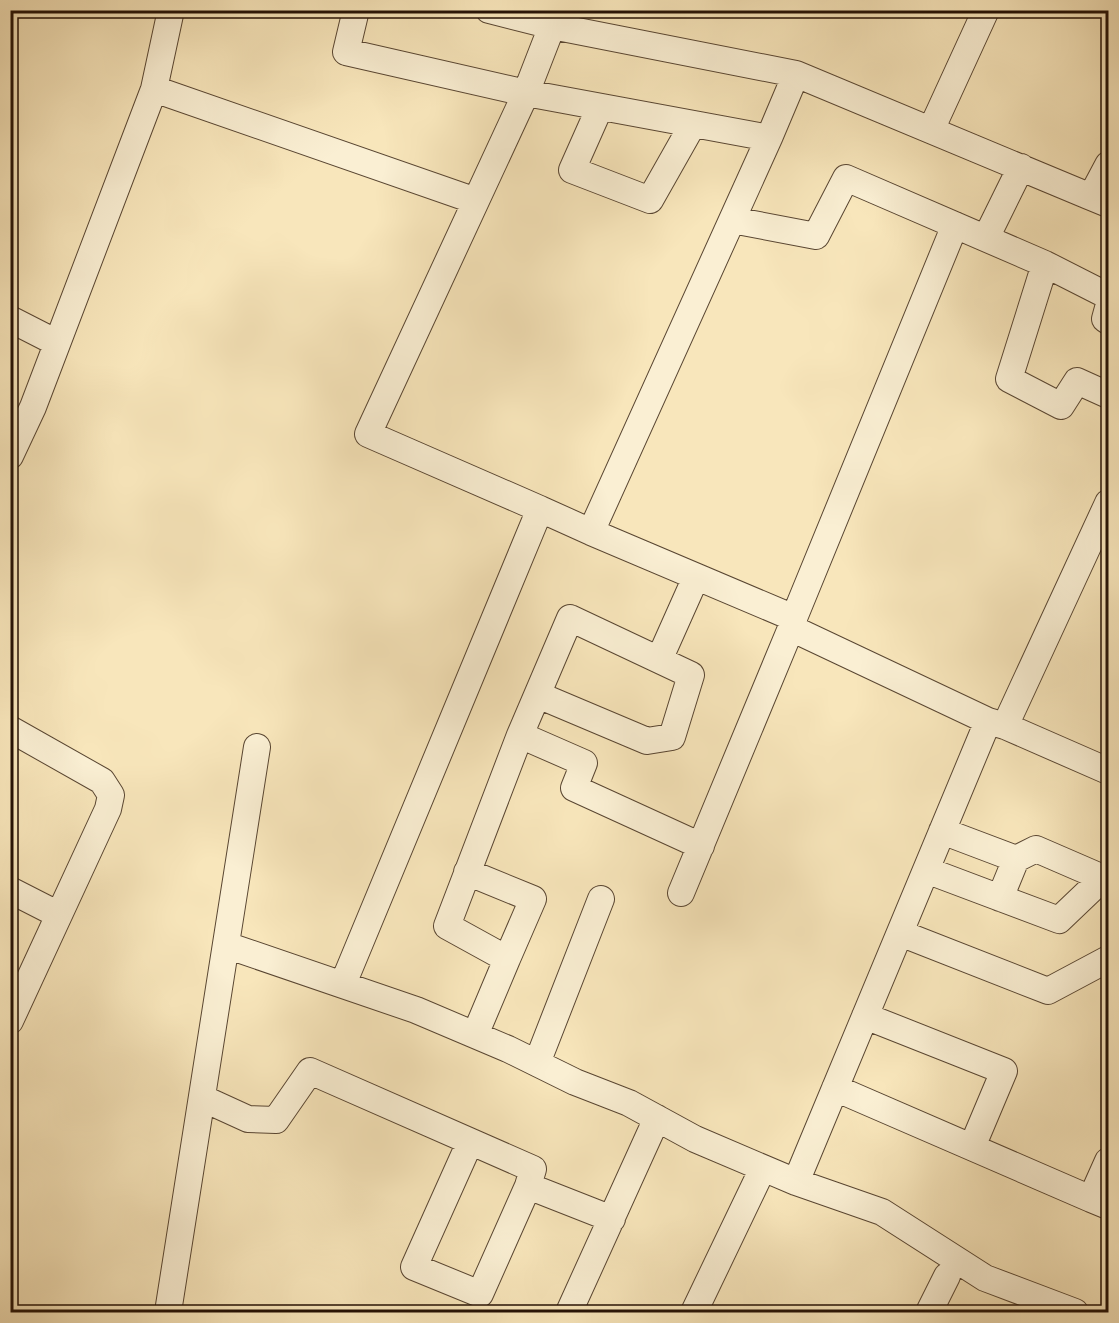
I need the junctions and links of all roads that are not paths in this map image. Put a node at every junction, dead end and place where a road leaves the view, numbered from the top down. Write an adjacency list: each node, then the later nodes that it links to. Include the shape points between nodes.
1 (171, 10): 7 (street)
2 (356, 10): 8 (street, via 346,52)
3 (489, 10): 5 (street)
4 (986, 10): 11 (street)
5 (552, 26): 6 (street); 8 (street)
6 (795, 74): 11 (street); 12 (street)
7 (154, 89): 16 (street); 25 (street)
8 (526, 93): 9 (street); 16 (street)
9 (600, 107): 10 (street); 10 (street, via 572,170 650,200)
10 (693, 124): 12 (street)
11 (931, 130): 14 (street)
12 (769, 138): 17 (street)
13 (1108, 165): 15 (street)
14 (1021, 167): 15 (street); 19 (street)
15 (1100, 200)
16 (476, 201): 28 (street, via 368,434)
17 (732, 220): 18 (street, via 816,236 846,178); 30 (street)
18 (955, 225): 19 (street); 32 (street)
19 (986, 238): 20 (street)
20 (1045, 264): 21 (street); 26 (street, via 1009,379 1061,406 1077,381)
21 (1108, 296)
22 (1108, 308): 24 (street)
23 (10, 319): 25 (street)
24 (1108, 321)
25 (57, 344): 27 (street)
26 (1108, 395)
27 (11, 455)
28 (540, 509): 30 (street); 54 (street)
29 (1107, 509): 35 (street)
30 (591, 532): 31 (street)
31 (696, 577): 32 (street); 33 (street)
32 (792, 623): 35 (street); 41 (street)
33 (658, 660): 34 (street, via 570,618); 34 (street, via 690,675 672,737 647,741)
34 (538, 695): 37 (street)
35 (997, 724): 39 (street); 40 (street)
36 (10, 729): 49 (street, via 102,781 111,795)
37 (520, 735): 41 (street, via 584,764 574,788); 44 (street)
38 (256, 747): 51 (street)
39 (1108, 771)
40 (942, 831): 42 (street); 43 (street)
41 (701, 846): 46 (street)
42 (1016, 859): 47 (street); 47 (street, via 1036,849 1102,878 1059,920)
43 (926, 870): 47 (street); 50 (street)
44 (467, 872): 52 (street, via 447,926); 52 (street, via 533,899)
45 (10, 890): 49 (street)
46 (681, 893)
47 (1000, 898)
48 (601, 899): 58 (street)
49 (59, 915): 56 (street)
50 (900, 933): 53 (street, via 1048,991); 55 (street)
51 (226, 945): 54 (street); 60 (street)
52 (507, 959): 57 (street)
53 (1108, 959)
54 (343, 984): 57 (street)
55 (865, 1016): 59 (street); 63 (street, via 1004,1071)
56 (10, 1021)
57 (475, 1035): 58 (street)
58 (537, 1063): 61 (street)
59 (835, 1088): 63 (street); 66 (street)
60 (202, 1098): 62 (street, via 248,1119 276,1119 310,1071); 72 (street)
61 (657, 1118): 65 (street, via 694,1139); 69 (street)
62 (470, 1142): 67 (street, via 533,1169); 67 (street, via 414,1267 480,1294)
63 (972, 1147): 68 (street)
64 (1108, 1161): 68 (street)
65 (763, 1168): 66 (street); 74 (street)
66 (796, 1182): 71 (street, via 882,1212 985,1278)
67 (528, 1185): 69 (street)
68 (1100, 1202)
69 (612, 1219): 73 (street)
70 (947, 1276): 75 (street)
71 (1041, 1306): 76 (street)
72 (168, 1312)
73 (569, 1312)
74 (694, 1312)
75 (929, 1312)
76 (1075, 1312)

